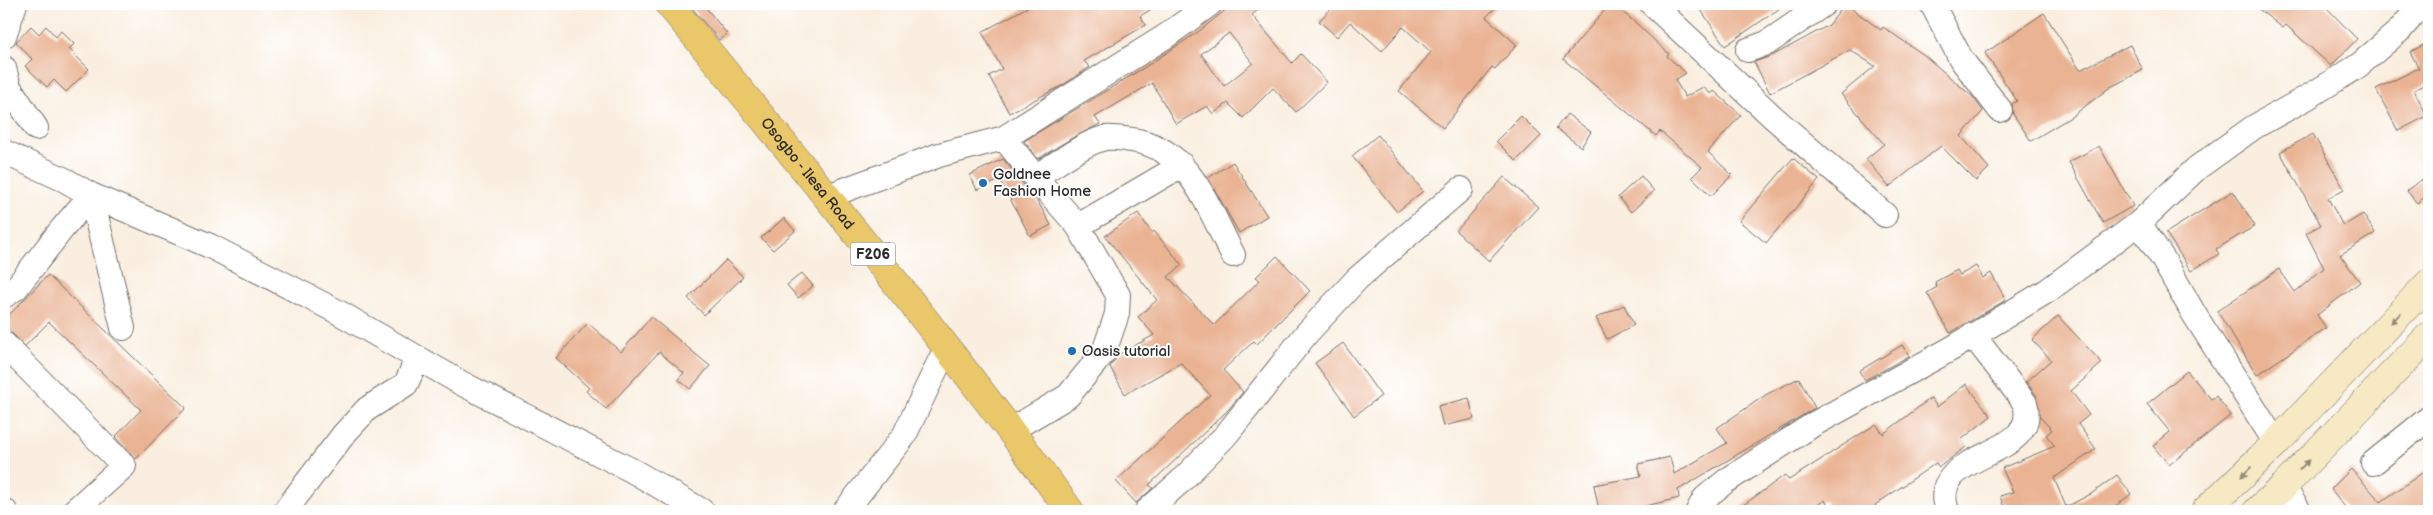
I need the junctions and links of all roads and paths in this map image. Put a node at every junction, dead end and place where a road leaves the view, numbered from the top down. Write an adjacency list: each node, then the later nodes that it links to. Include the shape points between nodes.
1 (16, 4): 8 (street)
2 (669, 4): 19 (main road, Osogbo - Ilesa Road / F206)
3 (1210, 4): 13 (street, via 1166,36)
4 (1652, 4): 20 (street, via 1773,117)
5 (1824, 4): 9 (street, via 1768,43)
6 (1932, 4): 11 (street, via 1961,59)
7 (2422, 4): 21 (street, via 2400,30 2358,66 2225,147 2197,168)
8 (4, 36)
9 (1748, 50)
10 (4, 68): 12 (street, via 9,86)
11 (2000, 110)
12 (36, 128)
13 (1004, 138): 16 (street); 19 (street, via 939,155)
14 (4, 152): 18 (street)
15 (1182, 164): 16 (street, via 1160,147 1145,142 1105,138); 22 (street); 23 (street, via 1200,191)
16 (1034, 178): 22 (street)
17 (1461, 189): 42 (street, via 1357,279 1307,333 1226,435)
18 (91, 195): 25 (street, via 16,288); 26 (street); 31 (street, via 210,246 338,312)
19 (828, 196): 30 (main road, Osogbo - Ilesa Road / F206)
20 (1885, 215)
21 (2139, 223): 27 (street, via 2047,291); 34 (street)
22 (1078, 226): 33 (street, via 1118,294 1113,327 1104,352 1068,396)
23 (1233, 255)
24 (2429, 283): 34 (main road, one-way to 34)
25 (4, 296)
26 (123, 328)
27 (1973, 335): 43 (street, via 1806,429 1726,481 1705,498); 44 (street, via 2025,403 2027,423 2016,438 1950,478 1943,501)
28 (2429, 337): 36 (main road, one-way to 28)
29 (4, 344): 37 (street, via 124,466)
30 (946, 348): 33 (main road, Osogbo - Ilesa Road / F206); 40 (street, via 904,436)
31 (417, 359): 38 (street, via 406,384 367,409); 39 (street, via 633,471)
32 (2429, 418): 35 (street)
33 (1011, 430): 41 (main road, Osogbo - Ilesa Road / F206)
34 (2276, 443): 45 (main road, one-way to 45)
35 (2373, 463)
36 (2283, 487): 46 (main road); 47 (street)
37 (74, 511)
38 (285, 511)
39 (702, 511)
40 (845, 511)
41 (1070, 511)
42 (1147, 511)
43 (1698, 511)
44 (1947, 511)
45 (2205, 511)
46 (2257, 511)
47 (2298, 511)

